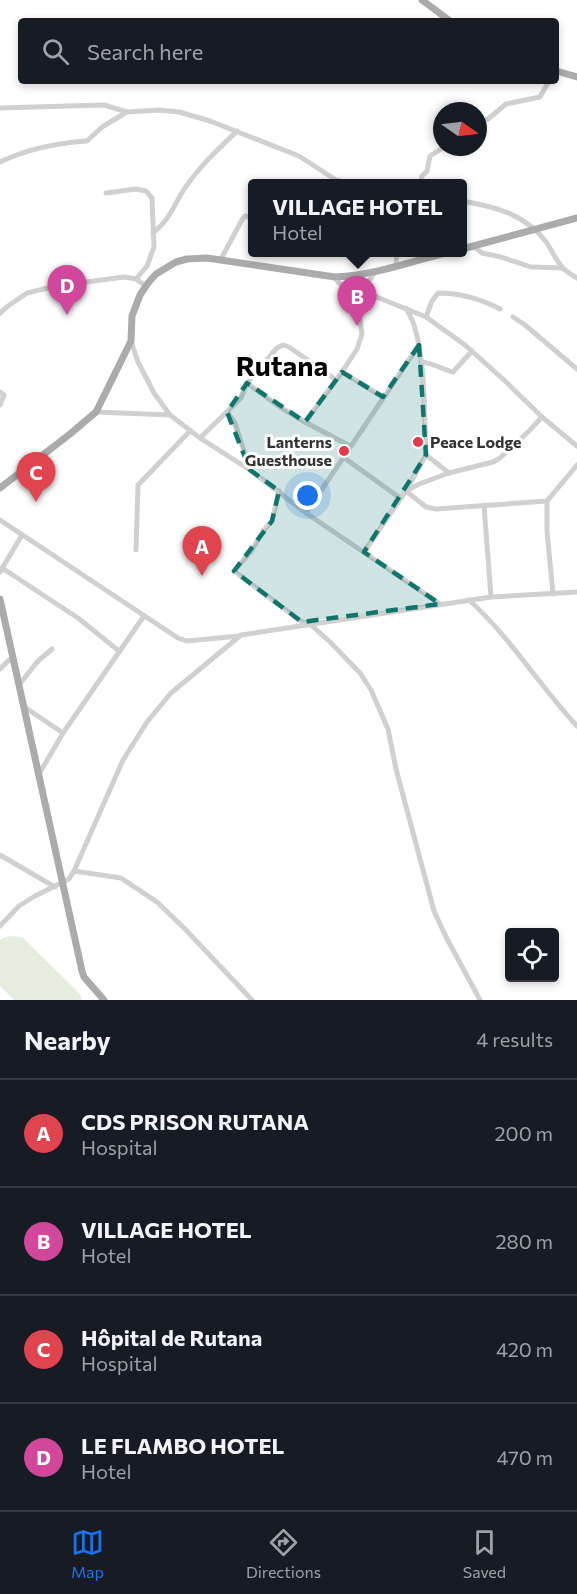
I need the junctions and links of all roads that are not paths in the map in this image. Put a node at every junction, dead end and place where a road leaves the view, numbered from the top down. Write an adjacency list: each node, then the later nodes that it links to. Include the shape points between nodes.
1 (423, 0): 2 (main road)
2 (446, 18)
3 (559, 72): 4 (main road)
4 (577, 77)
5 (547, 84): 8 (street, via 540,97 506,104)
6 (0, 108): 7 (street, via 104,105)
7 (128, 112): 9 (street, via 179,112); 11 (street, via 87,141 65,142)
8 (487, 120)
9 (237, 131): 12 (street, via 299,156); 19 (street, via 207,159 164,224)
10 (433, 154): 13 (street)
11 (0, 162)
12 (334, 179)
13 (421, 179)
14 (106, 193): 19 (street, via 146,191 152,198)
15 (467, 202): 18 (street, via 510,212)
16 (248, 217): 24 (street, via 243,218)
17 (577, 218): 18 (main road)
18 (535, 229): 20 (main road); 26 (street)
19 (153, 233): 30 (street, via 154,247 147,266)
20 (473, 246): 21 (main road); 26 (street, via 482,253 531,267)
21 (467, 248)
22 (397, 257): 25 (street)
23 (429, 257): 25 (main road)
24 (221, 259): 28 (main road); 31 (main road, via 176,262 156,274)
25 (396, 266): 27 (main road)
26 (562, 268): 29 (street)
27 (375, 272): 28 (main road); 32 (street)
28 (335, 277): 32 (street, via 341,285)
29 (577, 278)
30 (136, 279): 31 (street); 35 (street, via 124,277 27,292)
31 (146, 286): 38 (main road, via 132,316)
32 (362, 291): 33 (street); 43 (street, via 357,308 362,334)
33 (406, 308): 36 (street); 39 (street)
34 (500, 309): 36 (street, via 477,299 438,292)
35 (0, 313)
36 (426, 317): 40 (street)
37 (513, 317): 42 (street)
38 (131, 341): 49 (main road); 51 (street, via 138,363)
39 (419, 345): 41 (street); 47 (street)
40 (472, 351): 41 (street, via 453,372); 52 (street)
41 (421, 362): 58 (street)
42 (577, 369)
43 (342, 372): 44 (street); 47 (street)
44 (336, 380): 45 (street, via 283,345); 53 (street)
45 (247, 383): 50 (street, via 241,398); 53 (street)
46 (0, 392): 48 (street, via 4,395)
47 (383, 397): 56 (street)
48 (0, 405)
49 (96, 412): 51 (street); 63 (main road)
50 (227, 412): 55 (street); 61 (street, via 235,423)
51 (170, 415): 54 (street)
52 (542, 417): 57 (street); 62 (street, via 500,458)
53 (304, 422): 56 (street)
54 (190, 431): 55 (street); 72 (street, via 138,485)
55 (200, 438): 61 (street)
56 (350, 446): 59 (street)
57 (577, 446)
58 (426, 455): 62 (street); 65 (street)
59 (343, 457): 66 (street); 69 (street)
60 (577, 465): 67 (street)
61 (250, 470): 64 (street)
62 (449, 473): 65 (street)
63 (0, 488)
64 (279, 491): 69 (street); 83 (street, via 272,521 234,571)
65 (406, 491): 66 (street); 68 (street, via 426,507 436,509)
66 (400, 498): 73 (street)
67 (547, 501): 68 (street); 76 (street)
68 (484, 505): 77 (street)
69 (306, 513): 73 (street)
70 (0, 520): 71 (street)
71 (22, 535): 74 (street); 82 (street)
72 (136, 550)
73 (364, 552): 80 (street)
74 (1, 570): 86 (street, via 78,618)
75 (577, 592): 76 (street)
76 (553, 594): 77 (street)
77 (490, 597): 79 (street)
78 (0, 600): 81 (main road)
79 (469, 600): 80 (street); 91 (street, via 497,628)
80 (440, 604): 83 (street)
81 (1, 610): 87 (main road)
82 (144, 616): 84 (street, via 187,640); 86 (street)
83 (310, 624): 84 (street); 101 (street, via 360,673 371,690 388,729 434,911)
84 (241, 635): 95 (street, via 171,693 147,722 123,760)
85 (52, 648): 89 (street)
86 (120, 651): 92 (street)
87 (14, 659): 88 (street); 89 (main road)
88 (0, 669)
89 (19, 686): 90 (main road)
90 (23, 706): 92 (street); 93 (main road)
91 (577, 726)
92 (63, 733): 93 (street)
93 (39, 774): 96 (main road)
94 (0, 855): 97 (street)
95 (74, 871): 96 (street); 100 (street, via 121,878 157,902)
96 (62, 883): 97 (street); 99 (main road, via 84,977)
97 (55, 887): 98 (street, via 19,906)
98 (0, 926)
99 (104, 1000)
100 (252, 1000)
101 (480, 1000)

